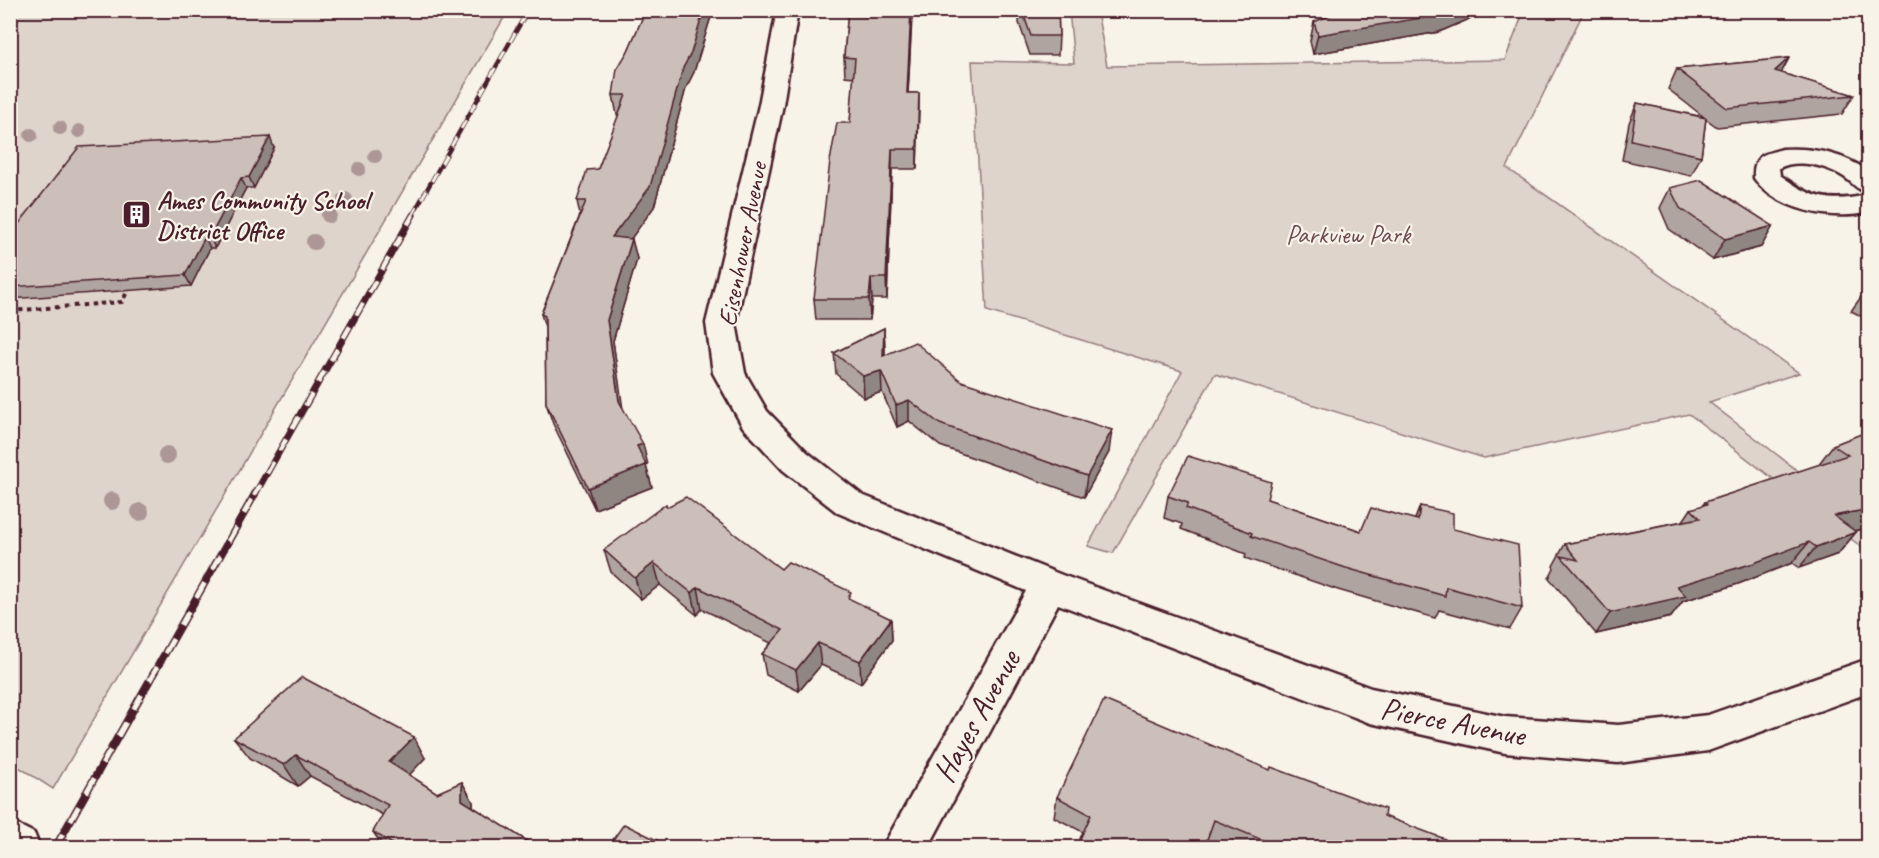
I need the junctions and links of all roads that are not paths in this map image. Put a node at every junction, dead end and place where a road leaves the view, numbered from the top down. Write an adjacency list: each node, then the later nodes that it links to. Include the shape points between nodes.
1 (788, 10): 4 (street, Eisenhower Avenue, via 771,105 721,323 729,373 755,419 795,461 850,504)
2 (1869, 185): 3 (street, via 1837,164 1807,157 1781,157 1766,164 1767,178 1785,193 1805,201 1846,209)
3 (1868, 204)
4 (1049, 585): 5 (street, Pierce Avenue, via 1370,705 1505,735 1618,744 1708,733); 8 (street, Hayes Avenue)
5 (1869, 676)
6 (10, 843): 7 (street)
7 (18, 848)
8 (904, 848)

